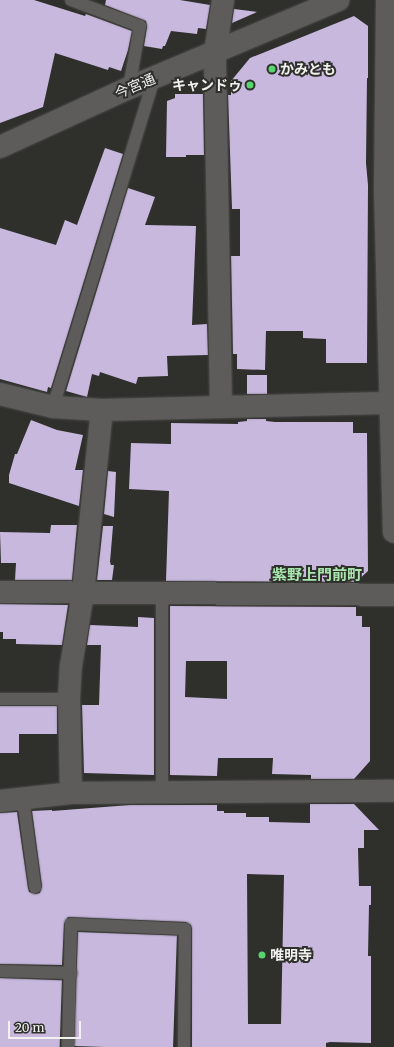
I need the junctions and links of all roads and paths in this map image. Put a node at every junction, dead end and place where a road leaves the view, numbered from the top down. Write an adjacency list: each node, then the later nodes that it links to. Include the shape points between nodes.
1 (71, 0): 7 (lane, via 140,26)
2 (223, 0): 5 (street)
3 (338, 0): 5 (street, 今宮通)
4 (387, 0): 9 (street)
5 (215, 53): 6 (street, 今宮通); 12 (street)
6 (154, 78): 7 (street, 今宮通); 13 (lane)
7 (129, 88): 8 (street, 今宮通)
8 (0, 147)
9 (389, 191): 11 (street)
10 (0, 394): 13 (street)
11 (392, 403): 12 (street); 15 (street)
12 (221, 406): 14 (street)
13 (53, 407): 14 (street)
14 (102, 410): 17 (street)
15 (394, 532)
16 (0, 592): 17 (street)
17 (83, 593): 18 (street); 21 (street, via 71,666)
18 (162, 593): 19 (street); 22 (lane)
19 (394, 595)
20 (0, 699): 21 (lane)
21 (70, 699): 24 (street)
22 (162, 791): 23 (street); 24 (street)
23 (394, 791)
24 (71, 793): 25 (street)
25 (23, 799): 26 (street); 27 (lane)
26 (0, 802)
27 (35, 887)
28 (0, 971): 29 (lane)
29 (71, 973): 30 (lane); 31 (lane, via 71,924 184,929)
30 (68, 1047)
31 (184, 1047)

